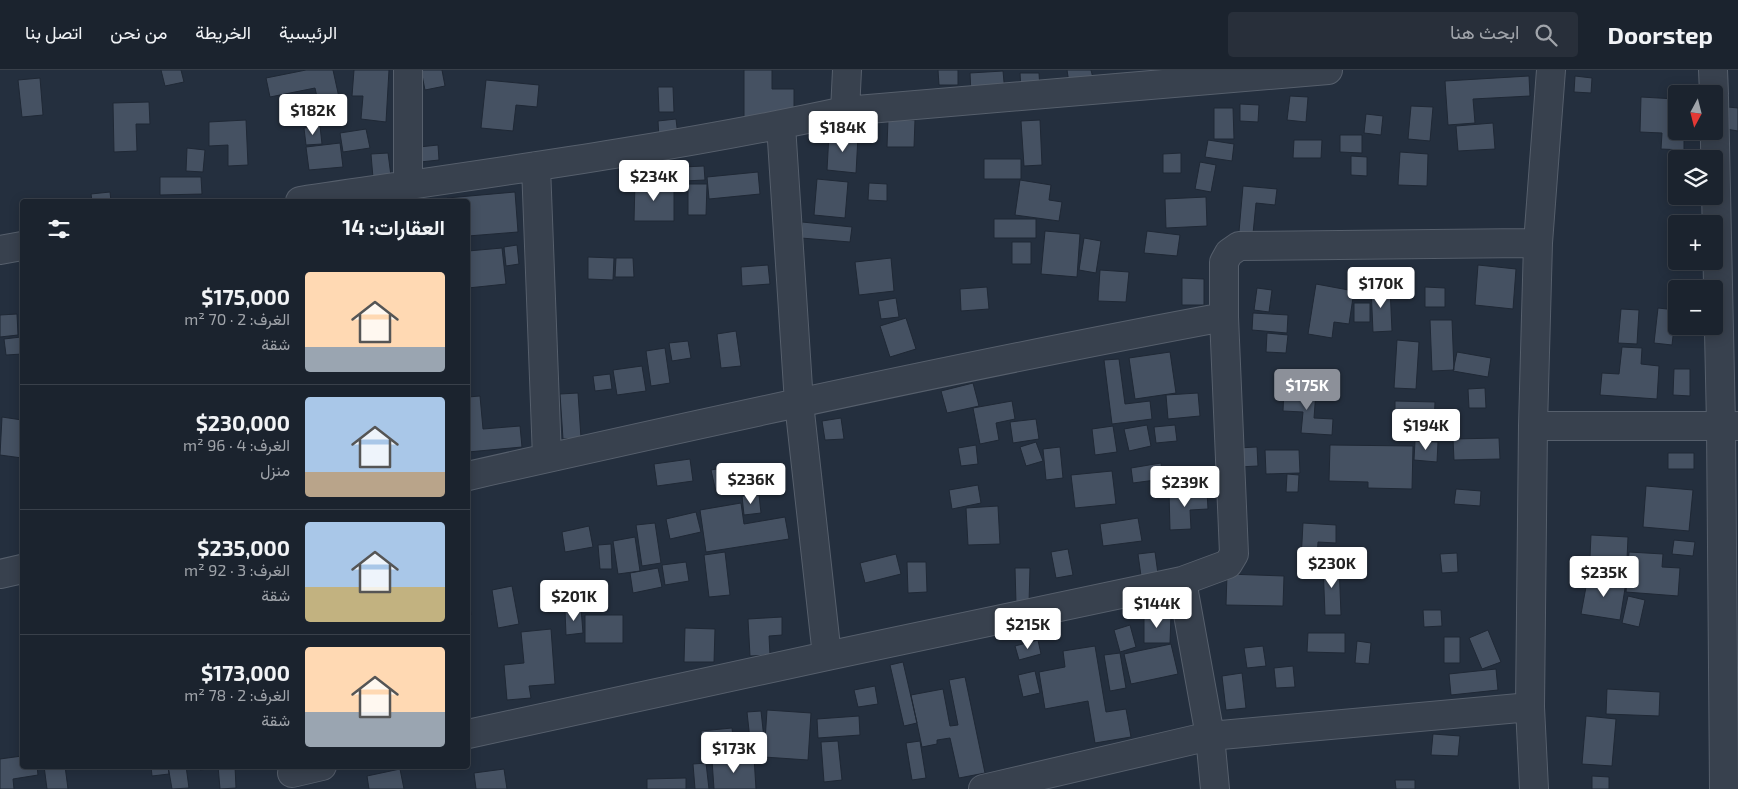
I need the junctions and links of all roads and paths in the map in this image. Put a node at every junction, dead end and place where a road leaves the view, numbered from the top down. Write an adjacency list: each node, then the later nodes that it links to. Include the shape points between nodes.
1 (408, 70): 11 (street)
2 (847, 70): 7 (street)
3 (1328, 70): 7 (street)
4 (1551, 70): 13 (street)
5 (1713, 70): 6 (street)
6 (1714, 85)
7 (845, 112): 8 (street)
8 (781, 125): 10 (street); 17 (street)
9 (1716, 140): 18 (street)
10 (536, 166): 11 (street); 20 (street)
11 (408, 185): 12 (street)
12 (314, 199)
13 (1538, 243): 16 (street, via 1239,246 1229,252 1224,262); 19 (street)
14 (20, 246): 15 (street)
15 (0, 250)
16 (1224, 317): 17 (street); 24 (street, via 1234,554 1228,564)
17 (799, 403): 20 (street); 25 (street)
18 (1729, 425): 19 (street); 34 (street)
19 (1533, 426): 26 (street)
20 (547, 458): 21 (street)
21 (470, 476)
22 (20, 569): 23 (street)
23 (0, 574)
24 (1182, 581): 25 (street); 28 (street)
25 (827, 656): 27 (street)
26 (1530, 707): 28 (street); 33 (street)
27 (470, 734)
28 (1210, 736): 31 (street); 32 (street)
29 (313, 769): 30 (street)
30 (293, 776)
31 (983, 789)
32 (1215, 789)
33 (1534, 789)
34 (1724, 789)

